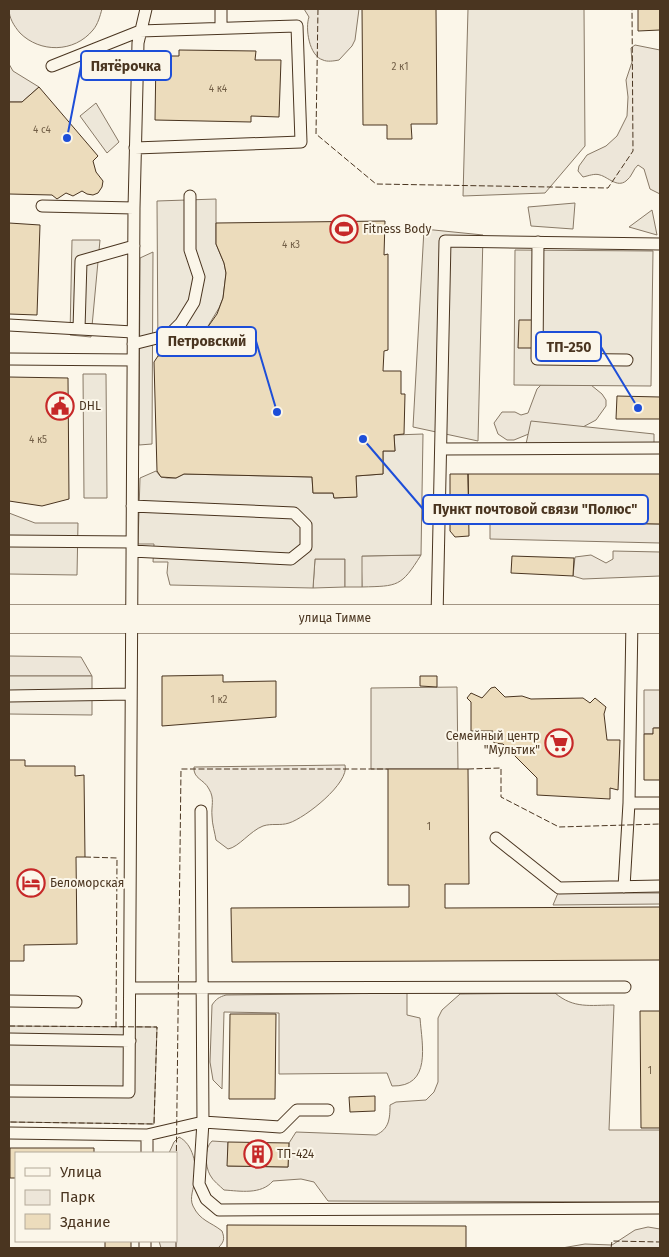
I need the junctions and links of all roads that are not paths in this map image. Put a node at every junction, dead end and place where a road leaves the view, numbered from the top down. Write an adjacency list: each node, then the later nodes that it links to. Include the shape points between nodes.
1 (146, 9): 4 (lane)
2 (221, 9): 3 (lane)
3 (221, 28): 4 (lane); 6 (lane, via 297,26 301,142)
4 (140, 31): 5 (lane); 6 (lane)
5 (52, 66)
6 (135, 148): 9 (lane)
7 (190, 196): 15 (lane, via 190,250 199,277 194,302 169,334)
8 (42, 206): 9 (lane)
9 (134, 208): 12 (lane)
10 (538, 242): 11 (lane); 18 (lane, via 537,359); 20 (lane, via 445,241)
11 (660, 244)
12 (134, 246): 14 (lane, via 81,261); 15 (lane)
13 (9, 325): 14 (lane)
14 (79, 329): 15 (lane)
15 (133, 338): 17 (lane)
16 (9, 359): 17 (lane)
17 (133, 360): 21 (lane)
18 (627, 360)
19 (660, 448): 20 (lane)
20 (441, 449): 25 (lane)
21 (132, 506): 23 (lane); 23 (lane, via 294,513 306,525 306,547 291,559)
22 (9, 541): 23 (lane)
23 (132, 547): 24 (lane)
24 (131, 618): 25 (main road, улица Тимме); 26 (main road, улица Тимме); 29 (lane)
25 (437, 618): 27 (main road, улица Тимме)
26 (9, 619)
27 (632, 619): 28 (main road, улица Тимме); 31 (lane)
28 (660, 619)
29 (131, 694): 30 (lane); 38 (lane)
30 (9, 696)
31 (629, 803): 32 (lane); 35 (lane)
32 (660, 803)
33 (201, 811): 39 (lane)
34 (496, 838): 35 (lane, via 559,888)
35 (624, 886): 36 (lane)
36 (660, 886)
37 (625, 987): 39 (lane)
38 (130, 988): 39 (lane); 43 (lane)
39 (202, 988): 46 (lane)
40 (9, 1001): 41 (lane)
41 (76, 1002)
42 (9, 1039): 43 (lane)
43 (130, 1041): 44 (lane, via 129,1092)
44 (9, 1091)
45 (328, 1110): 46 (lane, via 297,1110 280,1128)
46 (203, 1122): 48 (lane); 50 (lane, via 199,1184 206,1199 219,1210)
47 (9, 1133): 48 (lane)
48 (147, 1135): 49 (lane)
49 (147, 1152)
50 (660, 1208)

